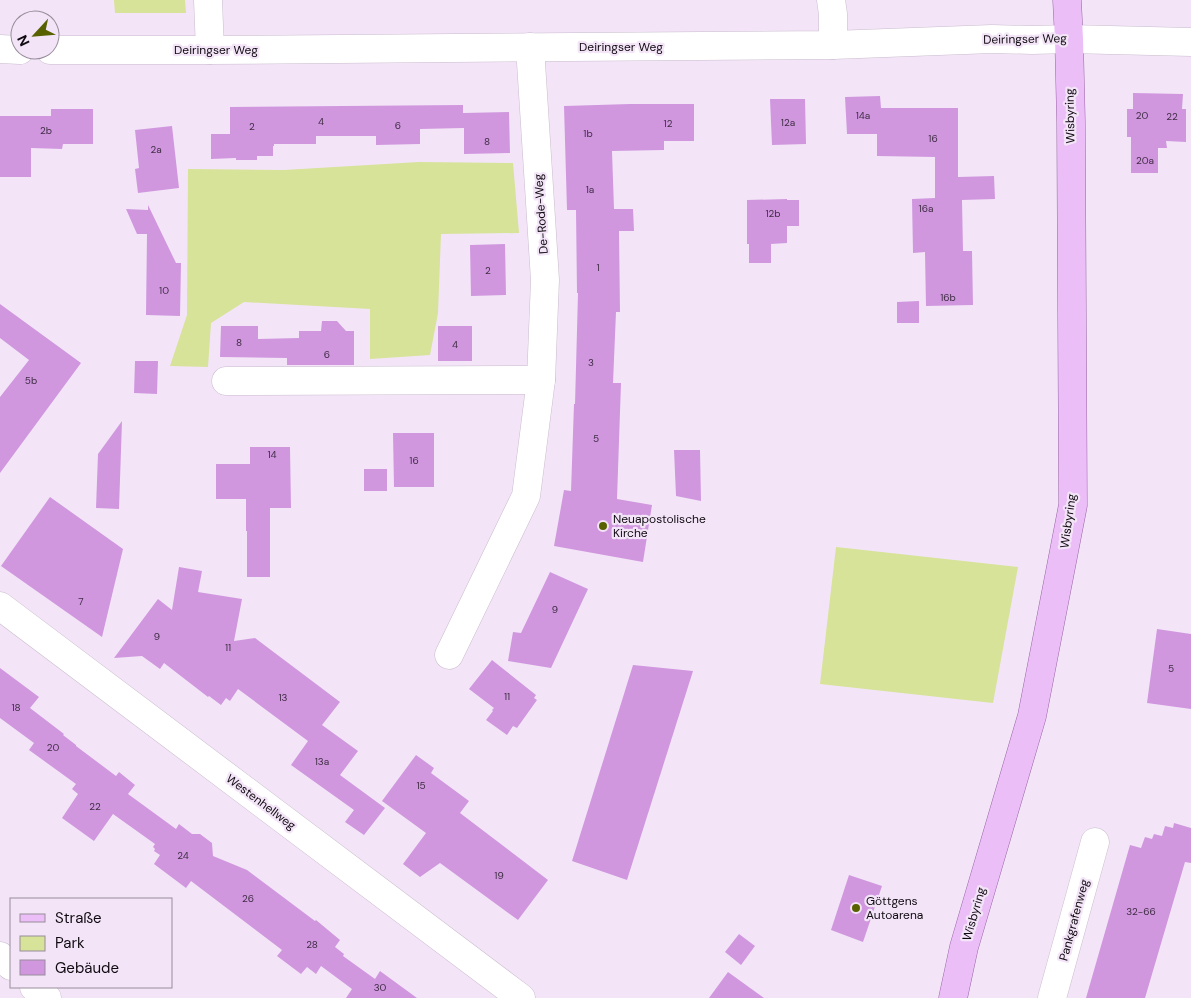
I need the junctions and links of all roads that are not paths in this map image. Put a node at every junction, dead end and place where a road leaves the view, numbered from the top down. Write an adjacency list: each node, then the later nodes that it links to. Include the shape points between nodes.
1 (208, 0): 9 (street)
2 (831, 0): 6 (street)
3 (1067, 0): 4 (main road, Wisbyring)
4 (1070, 39): 5 (street, Deiringser Weg); 6 (street, Deiringser Weg); 20 (main road, Wisbyring, via 1073,505 1032,716 964,947)
5 (1191, 42)
6 (833, 45): 7 (street, Deiringser Weg)
7 (530, 47): 9 (street, Deiringser Weg); 10 (street, De-Rode-Weg, via 545,280)
8 (60, 50): 9 (street, Deiringser Weg)
9 (210, 50)
10 (541, 380): 11 (street); 13 (street, De-Rode-Weg, via 526,496)
11 (226, 381)
12 (0, 606): 19 (street, Westenhellweg)
13 (449, 654)
14 (1095, 842): 21 (street, Pankgrafenweg)
15 (0, 956): 16 (street)
16 (10, 965)
17 (35, 988): 18 (street)
18 (47, 998)
19 (522, 998)
20 (953, 998)
21 (1052, 998)

